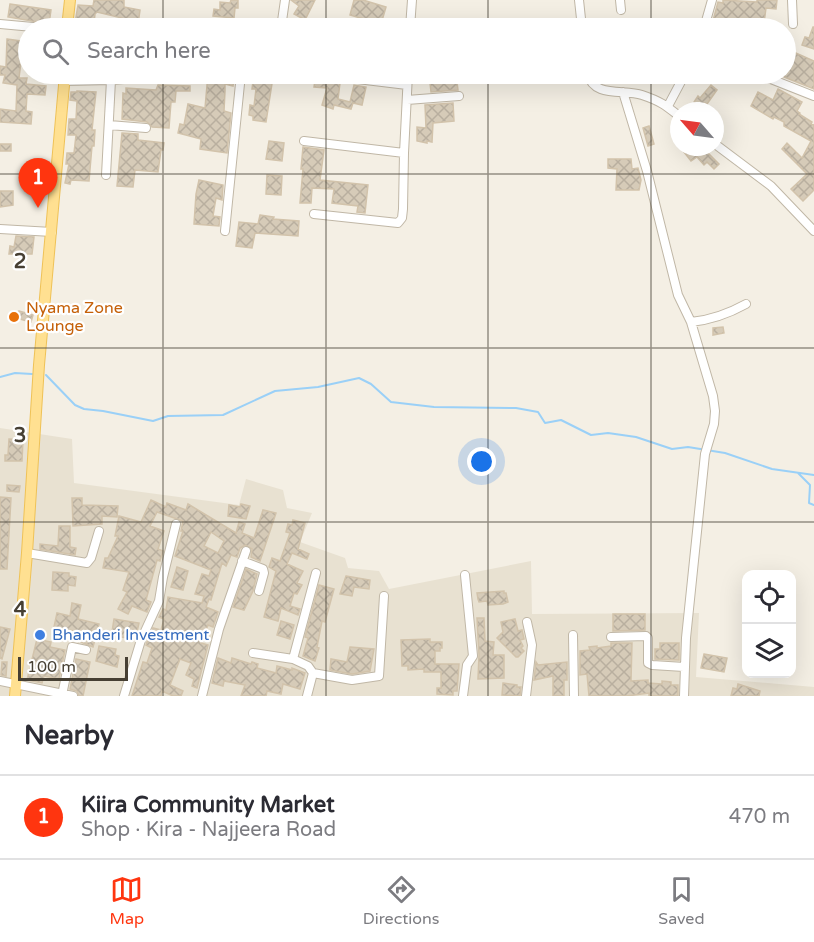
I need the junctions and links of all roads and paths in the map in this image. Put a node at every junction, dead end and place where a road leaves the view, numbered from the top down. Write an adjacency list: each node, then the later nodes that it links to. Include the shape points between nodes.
1 (70, 0): 9 (main road)
2 (285, 0): 10 (street)
3 (412, 0): 11 (street)
4 (579, 0): 12 (street)
5 (620, 0): 8 (street)
6 (712, 0): 13 (street)
7 (792, 0): 14 (street)
8 (621, 10)
9 (69, 18)
10 (282, 18)
11 (411, 18)
12 (581, 18)
13 (707, 18)
14 (794, 18)
15 (0, 24): 16 (street)
16 (18, 26)
17 (63, 84): 40 (main road)
18 (111, 84): 30 (street)
19 (240, 84): 38 (street)
20 (399, 84): 24 (street)
21 (594, 84): 25 (street)
22 (680, 84): 29 (street)
23 (783, 84): 27 (street)
24 (407, 85): 28 (street)
25 (623, 92): 29 (street, via 640,94); 42 (street, via 678,295)
26 (459, 96): 28 (street)
27 (814, 96)
28 (407, 100): 34 (street)
29 (668, 106)
30 (109, 125): 31 (street); 35 (street)
31 (146, 129)
32 (304, 141): 34 (street)
33 (724, 151): 39 (street, via 771,186)
34 (404, 153): 36 (street, via 403,208 398,223)
35 (106, 175)
36 (314, 214)
37 (0, 229): 40 (street)
38 (225, 231)
39 (814, 231)
40 (52, 232): 46 (main road)
41 (746, 304): 42 (street, via 728,314)
42 (691, 322): 58 (street, via 715,411 705,454)
43 (176, 524): 65 (street, via 157,607 141,640)
44 (99, 531): 46 (street, via 87,563)
45 (246, 551): 47 (street)
46 (27, 553): 61 (main road)
47 (242, 561): 50 (street, via 263,568); 66 (street)
48 (316, 573): 57 (street)
49 (465, 575): 68 (street, via 473,656 467,665)
50 (259, 591)
51 (384, 596): 59 (street, via 379,676 352,680)
52 (527, 622): 69 (street, via 532,645)
53 (573, 635): 70 (street)
54 (611, 638): 58 (street, via 646,636 648,663)
55 (86, 650): 62 (street, via 72,647)
56 (253, 653): 57 (street)
57 (293, 658): 59 (street, via 309,666)
58 (684, 667): 71 (street)
59 (313, 674): 67 (street)
60 (0, 681): 61 (street)
61 (16, 683): 62 (street); 63 (main road)
62 (62, 695): 64 (street)
63 (15, 696)
64 (73, 696)
65 (124, 696)
66 (202, 696)
67 (307, 696)
68 (463, 696)
69 (526, 696)
70 (574, 696)
71 (684, 696)

